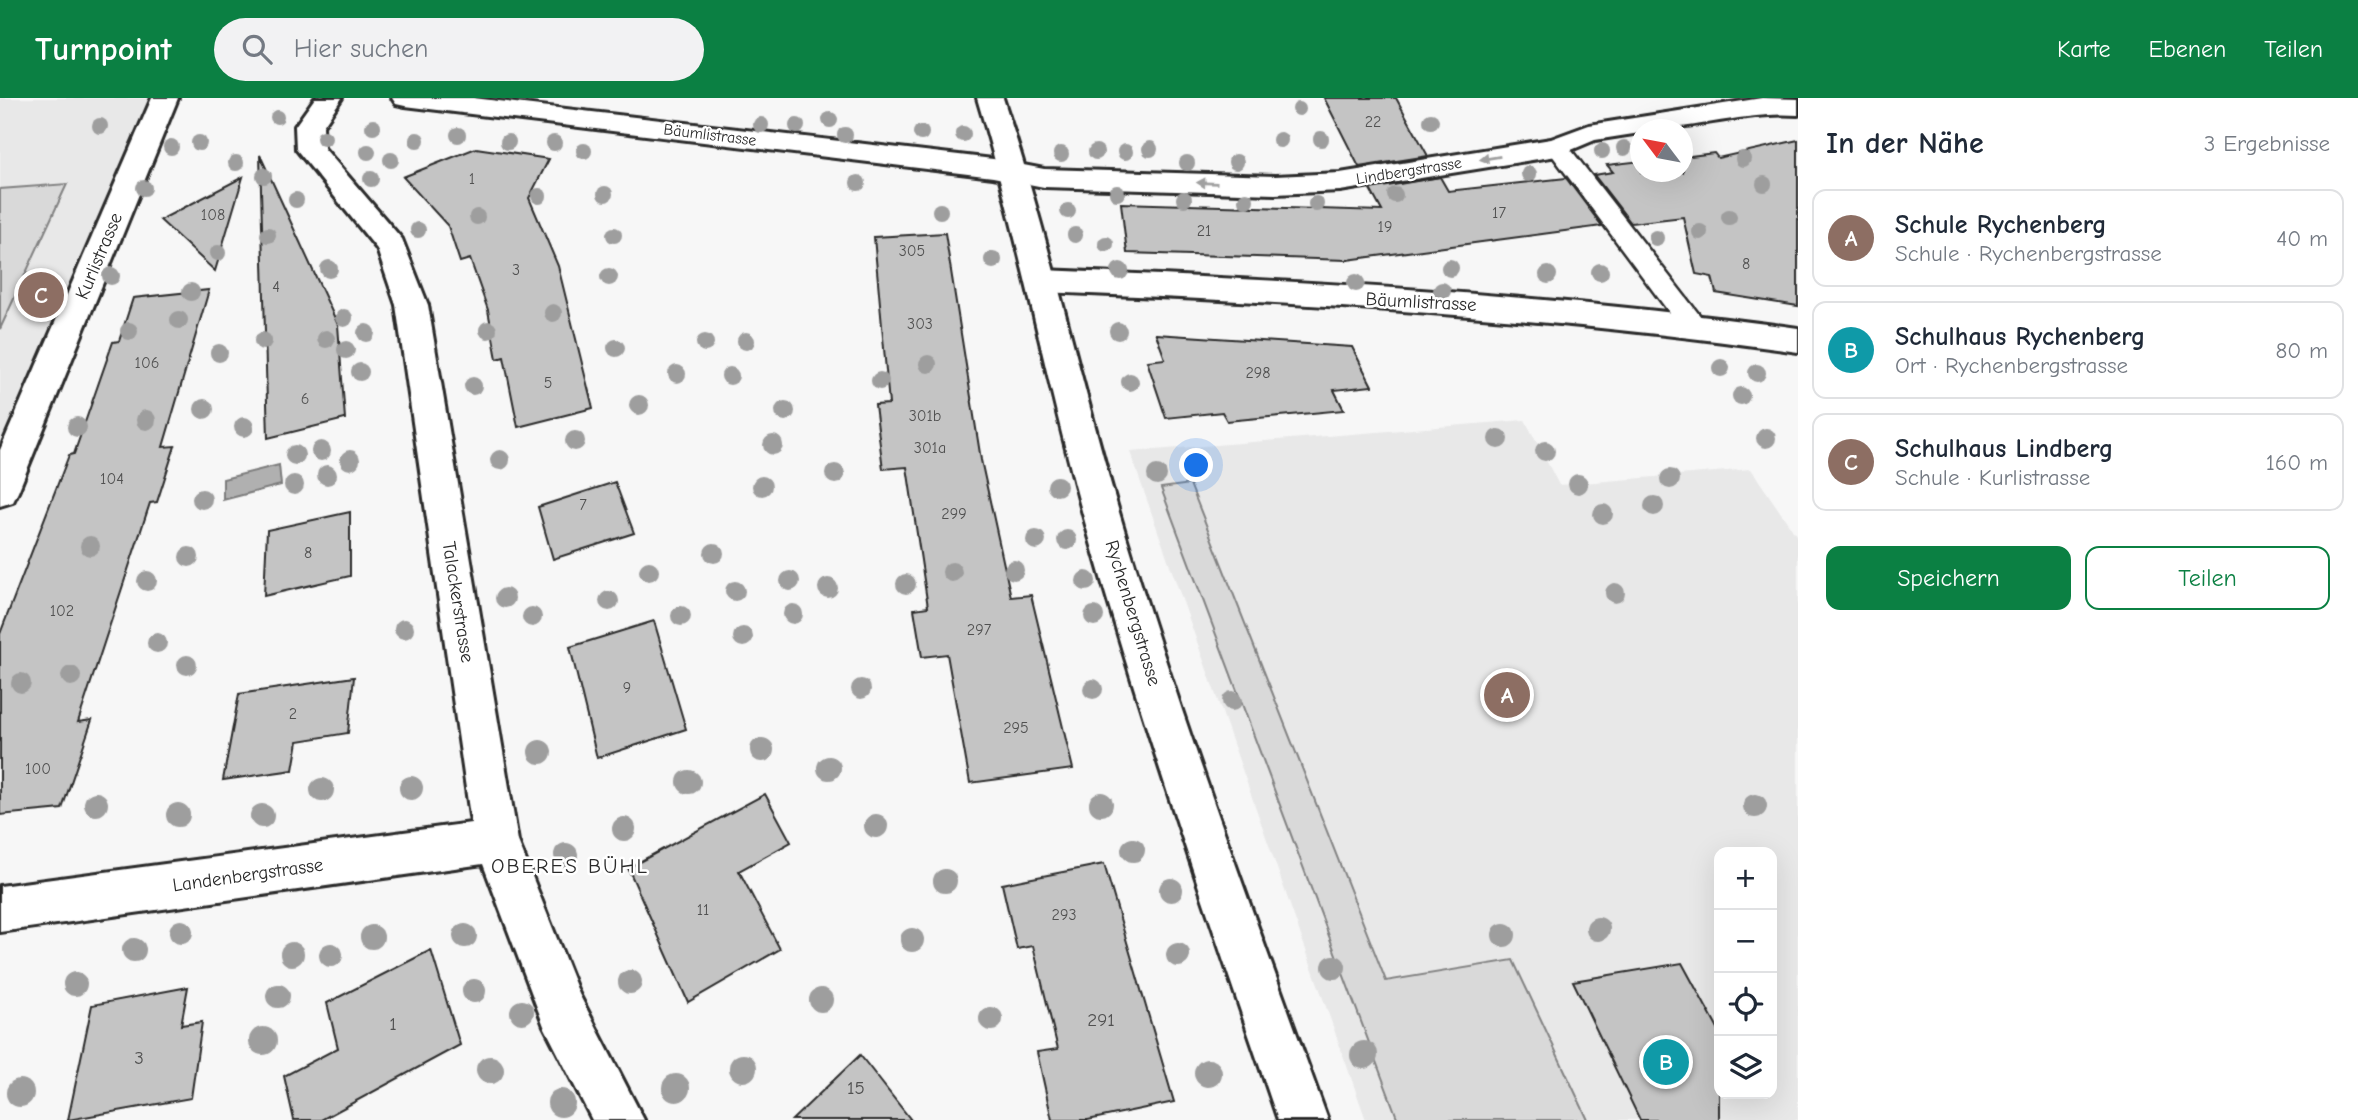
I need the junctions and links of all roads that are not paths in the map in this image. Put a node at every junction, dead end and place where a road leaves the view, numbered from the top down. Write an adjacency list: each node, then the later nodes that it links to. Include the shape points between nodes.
1 (165, 98): 12 (street, Kurlistrasse)
2 (329, 98): 13 (street, Talackerstrasse, via 309,126 310,149 391,246 412,305)
3 (405, 98): 6 (street, Bäumlistrasse)
4 (990, 98): 8 (street, Rychenbergstrasse)
5 (1798, 107): 7 (street, Lindbergstrasse, via 1769,105 1589,133)
6 (568, 108): 8 (street, Bäumlistrasse)
7 (1557, 147): 8 (street, Lindbergstrasse, one-way to 8, via 1314,184 1044,178); 10 (lane)
8 (1014, 172): 9 (street, Rychenbergstrasse)
9 (1042, 281): 10 (street, Bäumlistrasse, via 1520,307); 16 (street, Rychenbergstrasse, via 1082,446 1170,738)
10 (1692, 324): 11 (street, Bäumlistrasse)
11 (1798, 341)
12 (0, 492)
13 (496, 841): 14 (street, Landenbergstrasse); 15 (street, Talackerstrasse, via 561,1009)
14 (0, 909)
15 (620, 1120)
16 (1303, 1120)

